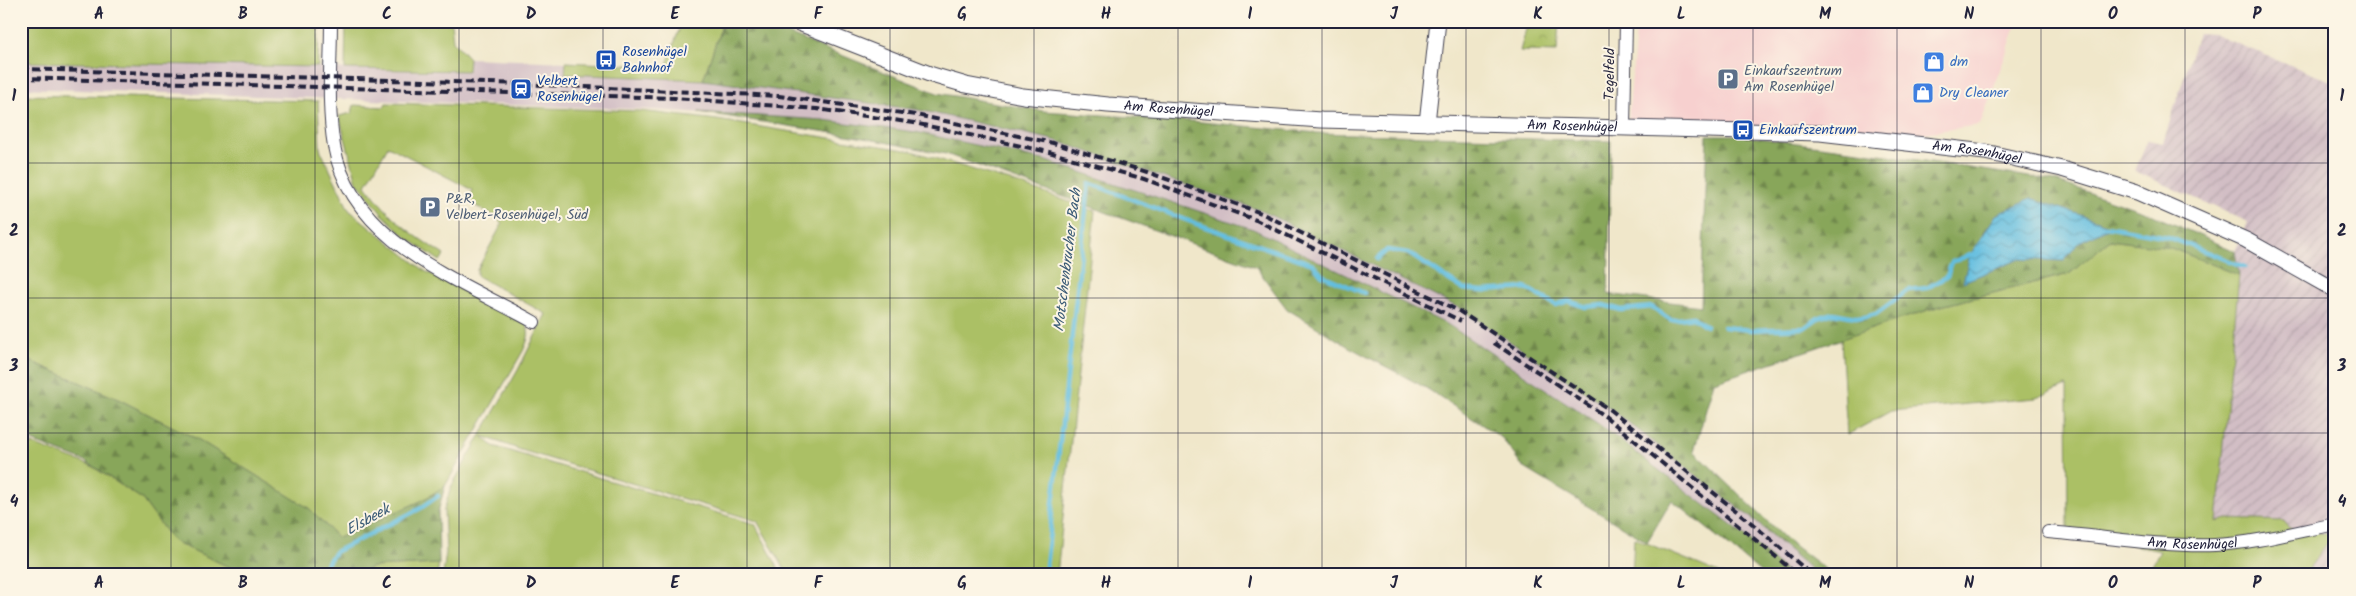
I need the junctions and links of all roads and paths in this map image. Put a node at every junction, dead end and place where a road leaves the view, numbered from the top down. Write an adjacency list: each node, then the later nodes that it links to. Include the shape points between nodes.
1 (331, 21): 8 (street, via 330,116 335,149 346,181 362,211 413,255)
2 (794, 21): 5 (street, Am Rosenhügel, via 932,75 1023,96 1248,116)
3 (1438, 21): 5 (street)
4 (1626, 21): 6 (street, Tegelfeld)
5 (1428, 123): 6 (street, Am Rosenhügel)
6 (1624, 128): 7 (street, Am Rosenhügel, via 1843,136 1986,152 2062,169 2137,192 2194,215)
7 (2335, 290)
8 (534, 322)
9 (2335, 524): 10 (street, Am Rosenhügel, via 2262,540 2212,545)
10 (2048, 532)

